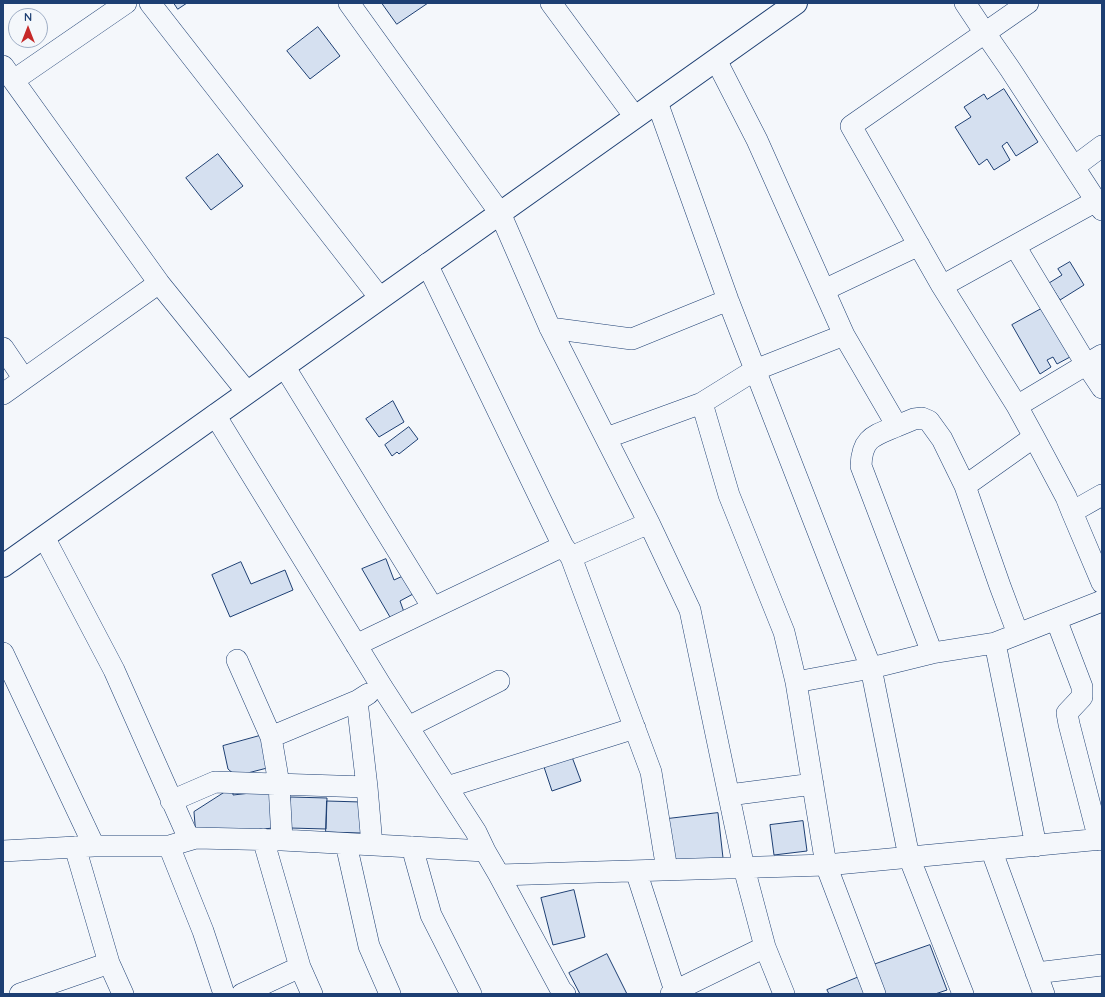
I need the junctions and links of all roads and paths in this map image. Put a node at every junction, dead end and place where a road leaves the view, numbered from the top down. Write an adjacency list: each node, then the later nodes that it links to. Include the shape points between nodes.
1 (126, 3): 10 (street)
2 (150, 3): 23 (street)
3 (349, 3): 16 (street)
4 (551, 3): 12 (street)
5 (796, 3): 9 (street)
6 (965, 3): 8 (street)
7 (1028, 3): 8 (street)
8 (985, 33): 14 (street); 17 (street, via 851,126)
9 (716, 60): 11 (street); 22 (street, via 757,140)
10 (9, 73): 20 (street)
11 (657, 102): 12 (street); 24 (street)
12 (635, 117): 16 (street)
13 (1102, 146): 14 (street)
14 (1074, 167): 15 (street)
15 (1099, 206): 18 (street)
16 (500, 213): 19 (street); 25 (street)
17 (919, 245): 21 (street); 22 (street)
18 (1015, 246): 21 (street); 28 (street)
19 (428, 264): 23 (street); 46 (street)
20 (159, 283): 31 (street); 33 (street)
21 (942, 286): 36 (street)
22 (824, 290): 26 (street)
23 (380, 298): 29 (street)
24 (728, 300): 25 (street, via 632,339); 30 (street)
25 (550, 328): 40 (street)
26 (844, 335): 30 (street); 38 (street)
27 (3, 348): 31 (street)
28 (1094, 359): 32 (street); 36 (street)
29 (284, 366): 33 (street); 50 (street)
30 (755, 370): 35 (street); 58 (street)
31 (24, 379): 34 (street)
32 (1102, 388)
33 (247, 392): 37 (street)
34 (3, 394)
35 (702, 404): 40 (street); 60 (street, via 729,495 784,632)
36 (1017, 406): 39 (street)
37 (215, 415): 45 (street); 54 (street)
38 (897, 426): 41 (street, via 914,419 922,418 929,421 942,439); 56 (street, via 875,436 865,444 861,466)
39 (1034, 437): 41 (street); 43 (street)
40 (606, 438): 44 (street)
41 (965, 486): 52 (street)
42 (1102, 494): 43 (street)
43 (1072, 512): 48 (street)
44 (650, 523): 46 (street); 70 (street, via 690,610)
45 (44, 537): 47 (street); 71 (street, via 114,670)
46 (567, 552): 50 (street); 64 (street)
47 (3, 566)
48 (1102, 583)
49 (1102, 601): 51 (street)
50 (433, 608): 54 (street)
51 (1056, 619): 52 (street); 74 (street, via 1082,687 1082,697 1068,713 1069,724)
52 (1018, 634): 53 (street)
53 (995, 643): 56 (street); 79 (street)
54 (356, 645): 61 (street)
55 (3, 653): 77 (street)
56 (932, 654): 58 (street)
57 (237, 660): 65 (street)
58 (871, 668): 60 (street); 84 (street)
59 (499, 681): 63 (street)
60 (796, 682): 67 (street)
61 (382, 686): 62 (street); 63 (street)
62 (357, 700): 65 (street); 68 (street)
63 (408, 727): 69 (street)
64 (635, 728): 69 (street); 87 (street, via 651,772)
65 (271, 737): 66 (street)
66 (279, 784): 68 (street); 71 (street, via 215,782); 73 (street)
67 (813, 784): 70 (street); 85 (street)
68 (367, 787): 76 (street)
69 (447, 787): 83 (street)
70 (729, 795): 86 (street)
71 (171, 801): 72 (street)
72 (189, 839): 73 (street); 78 (street)
73 (272, 840): 75 (street); 93 (street)
74 (1101, 840): 79 (street)
75 (346, 844): 76 (street); 102 (street, via 368,946)
76 (372, 845): 80 (street)
77 (85, 846): 78 (street); 82 (street); 91 (street)
78 (169, 846): 99 (street, via 203,931)
79 (1036, 846): 81 (street)
80 (412, 848): 83 (street); 103 (street, via 431,915)
81 (991, 849): 84 (street); 94 (street)
82 (3, 851)
83 (485, 851): 89 (street)
84 (909, 857): 85 (street); 106 (street)
85 (826, 865): 86 (street); 105 (street)
86 (744, 868): 87 (street); 90 (street)
87 (667, 870): 88 (street)
88 (636, 871): 89 (street); 96 (street)
89 (499, 876): 95 (street)
90 (765, 947): 96 (street); 104 (street)
91 (109, 963): 97 (street); 98 (street)
92 (1102, 965): 94 (street)
93 (300, 967): 100 (street); 101 (street)
94 (1036, 973): 107 (street)
95 (560, 993)
96 (673, 993)
97 (20, 994)
98 (122, 994)
99 (224, 994)
100 (242, 994)
101 (312, 994)
102 (390, 994)
103 (471, 994)
104 (784, 994)
105 (875, 994)
106 (963, 994)
107 (1044, 994)

